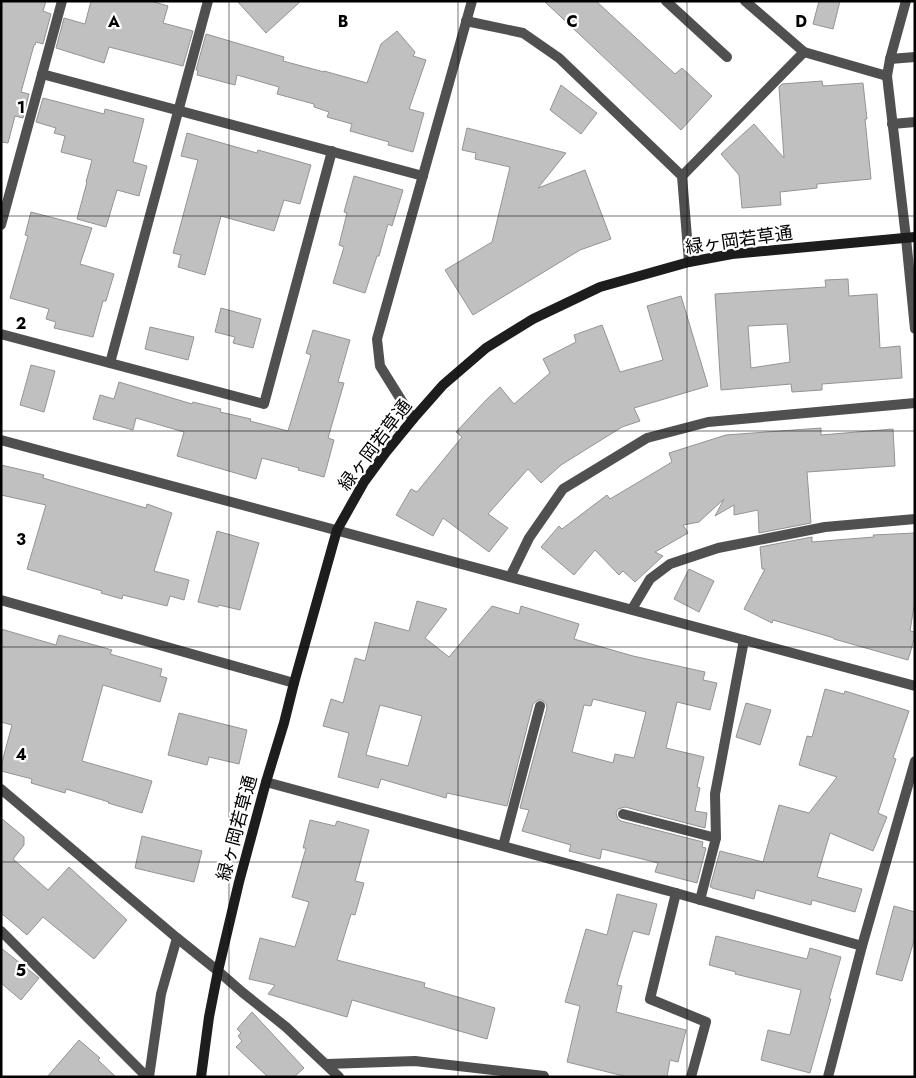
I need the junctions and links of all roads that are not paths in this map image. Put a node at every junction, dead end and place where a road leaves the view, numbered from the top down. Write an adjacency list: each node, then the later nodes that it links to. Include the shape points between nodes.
1 (62, 1): 12 (street)
2 (208, 1): 14 (street)
3 (472, 1): 7 (street)
4 (666, 1): 9 (street)
5 (745, 1): 8 (street)
6 (906, 1): 11 (street)
7 (466, 21): 18 (street); 19 (street, via 523,33 559,58)
8 (804, 52): 13 (street); 19 (street)
9 (727, 57)
10 (915, 57): 11 (street)
11 (890, 59): 13 (street)
12 (42, 74): 14 (street); 20 (street)
13 (887, 76): 16 (street)
14 (178, 110): 17 (street); 25 (street)
15 (915, 122): 16 (street)
16 (892, 124): 21 (street)
17 (332, 151): 18 (street); 25 (street, via 264,404)
18 (423, 176): 27 (street, via 377,339 380,366)
19 (682, 176): 22 (street)
20 (1, 225)
21 (910, 238): 22 (street, 緑ヶ岡若草通, via 732,254); 23 (street)
22 (689, 262): 27 (street, 緑ヶ岡若草通, via 600,287 533,319 486,348 443,385)
23 (915, 329)
24 (1, 334): 25 (street)
25 (110, 363)
26 (915, 403): 31 (street, via 708,422 647,438 563,490 529,538)
27 (413, 419): 30 (street, 緑ヶ岡若草通, via 364,482)
28 (1, 440): 30 (street)
29 (915, 519): 33 (street, via 825,527 718,548 670,564 650,579)
30 (337, 530): 31 (street); 35 (street, 緑ヶ岡若草通)
31 (510, 577): 33 (street)
32 (1, 600): 35 (street)
33 (632, 609): 34 (street)
34 (744, 640): 36 (street); 42 (street, via 715,794)
35 (294, 684): 39 (street, 緑ヶ岡若草通)
36 (915, 686)
37 (540, 706): 43 (street)
38 (915, 762): 48 (street)
39 (266, 782): 43 (street); 49 (street, 緑ヶ岡若草通)
40 (1, 789): 47 (street)
41 (623, 814): 42 (street)
42 (716, 838): 45 (street)
43 (503, 846): 44 (street)
44 (676, 893): 45 (street); 55 (street, via 650,999 706,1022)
45 (700, 900): 48 (street)
46 (1, 931): 52 (street)
47 (177, 938): 49 (street); 52 (street, via 162,994)
48 (862, 946): 56 (street)
49 (218, 971): 50 (street); 53 (street, 緑ヶ岡若草通)
50 (327, 1064): 51 (street, via 415,1061); 54 (street)
51 (544, 1076)
52 (148, 1077)
53 (201, 1077)
54 (339, 1077)
55 (691, 1077)
56 (828, 1077)

